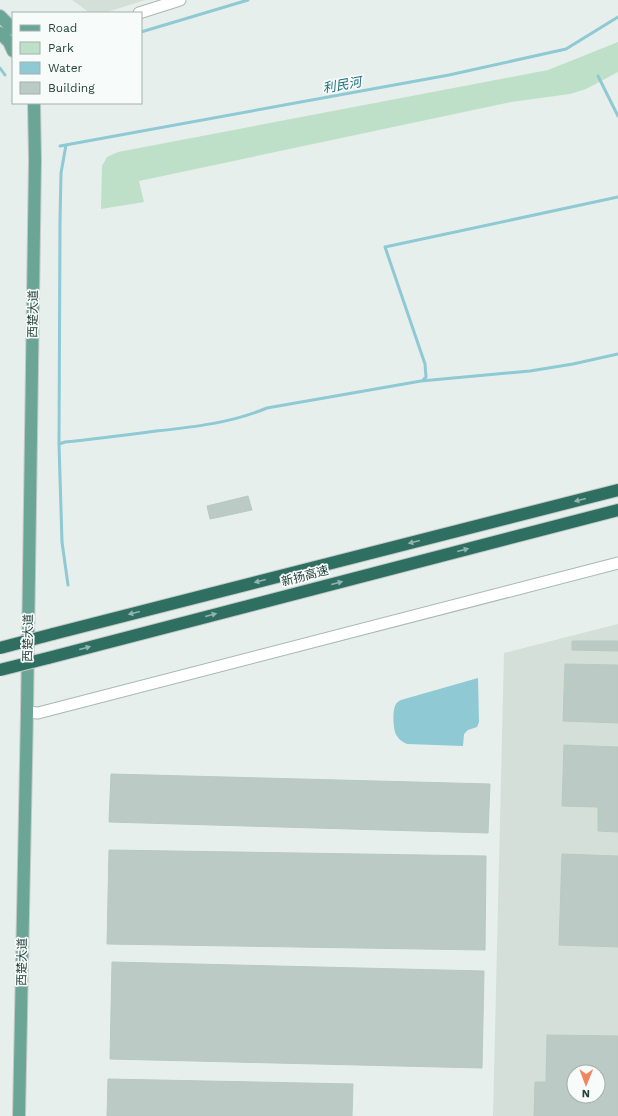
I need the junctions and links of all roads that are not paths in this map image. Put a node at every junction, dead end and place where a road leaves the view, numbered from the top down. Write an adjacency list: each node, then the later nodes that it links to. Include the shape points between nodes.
1 (180, 0): 2 (street)
2 (142, 12)
3 (5, 19): 4 (main road)
4 (12, 28)
5 (0, 34): 6 (main road)
6 (12, 49)
7 (27, 104): 10 (main road)
8 (34, 104): 10 (main road)
9 (39, 104): 10 (street)
10 (35, 160): 16 (main road, 西楚大道)
11 (618, 490): 14 (highway, 新扬高速, one-way to 14, bridge)
12 (618, 510): 15 (highway, 新扬高速, one-way to 12, bridge)
13 (618, 563): 16 (street, via 38,713)
14 (0, 648)
15 (0, 670)
16 (27, 712): 17 (main road, 西楚大道)
17 (19, 1116)

